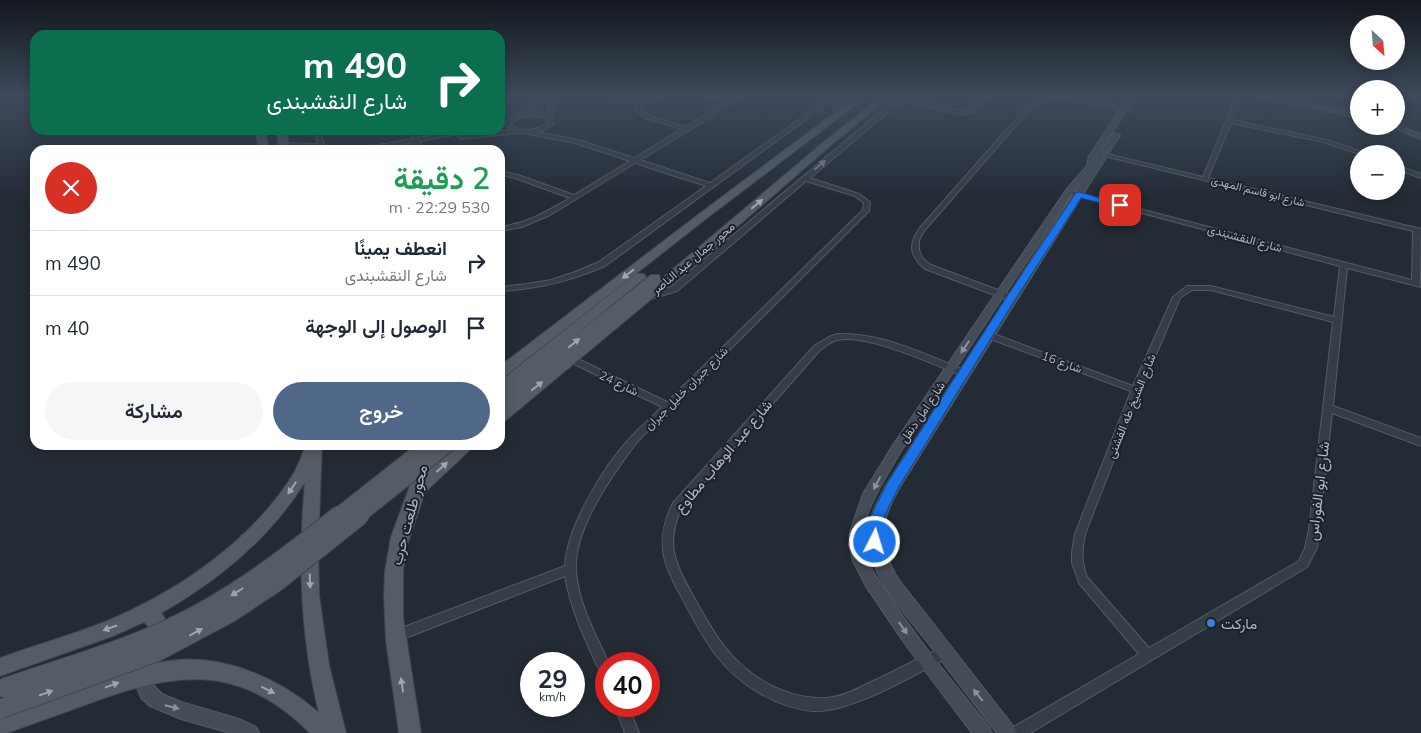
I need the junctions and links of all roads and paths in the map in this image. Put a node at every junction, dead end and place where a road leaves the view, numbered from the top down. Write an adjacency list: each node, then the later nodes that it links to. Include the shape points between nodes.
1 (519, 131): 13 (street)
2 (532, 131): 13 (street)
3 (562, 131): 16 (street)
4 (684, 131): 22 (street)
5 (786, 131): 28 (street)
6 (817, 131): 44 (main road, محور جمال عبد الناصر, one-way to 44, via 703,216 697,229 685,241)
7 (843, 131): 17 (main road, محور جمال عبد الناصر)
8 (860, 131): 19 (street)
9 (1008, 131): 38 (street, via 921,230 914,245 918,258 928,267)
10 (1115, 131): 21 (street, شارع امل دنقل)
11 (1226, 131): 27 (street)
12 (1278, 131): 20 (street)
13 (529, 132): 16 (street)
14 (453, 135): 18 (street)
15 (475, 135): 18 (street)
16 (576, 141): 22 (street)
17 (828, 143): 19 (main road); 33 (main road, محور جمال عبد الناصر, one-way to 17)
18 (419, 145)
19 (841, 147): 26 (street, one-way to 19)
20 (1350, 149)
21 (1100, 154): 27 (street, شارع ابو قاسم المهدى); 29 (street, شارع امل دنقل); 30 (street, شارع امل دنقل)
22 (637, 160): 28 (street); 31 (street)
23 (1405, 170): 25 (street)
24 (505, 174): 31 (street)
25 (1421, 176)
26 (804, 178): 39 (street, via 674,289); 47 (street, شارع جبران خليل جبران, via 857,195 867,202 866,211)
27 (1205, 179): 34 (street, شارع ابو قاسم المهدى)
28 (711, 186): 37 (street, via 602,264 552,282)
29 (1069, 192): 30 (street, شارع النقشبندى); 38 (street, شارع امل دنقل)
30 (1079, 194): 35 (street, شارع النقشبندى); 38 (street, شارع امل دنقل)
31 (574, 197): 32 (street, via 535,220)
32 (505, 228)
33 (728, 229): 39 (main road, محور جمال عبد الناصر); 44 (main road, one-way to 33, via 694,246)
34 (1419, 230): 36 (street)
35 (1344, 265): 36 (street, شارع النقشبندى); 40 (street, شارع ابو الفوراس)
36 (1418, 284)
37 (505, 288)
38 (1006, 296): 41 (street, شارع امل دنقل); 43 (street, شارع امل دنقل, one-way to 43)
39 (644, 299): 42 (main road, محور جمال عبد الناصر)
40 (1337, 320): 45 (street, شارع الشيخ طه الفشنى, via 1221,290 1190,288 1181,293 1174,303); 48 (street, شارع ابو الفوراس)
41 (988, 335): 43 (street, شارع امل دنقل); 45 (street, شارع 16)
42 (571, 359): 47 (street, شارع 24); 49 (main road, محور جمال عبد الناصر, one-way to 42)
43 (958, 370): 62 (street, شارع امل دنقل, via 893,486 878,516 875,530 877,551 886,572); 64 (street, شارع امل دنقل, one-way to 64, via 879,479 858,520 856,547 868,577); 64 (street, شارع عبد الوهاب مطاوع, via 871,339 845,336 830,339 817,348 677,506 668,531 668,555 672,569 702,623 723,655 737,669 767,689 811,704 827,704 845,700)
44 (511, 379): 46 (main road)
45 (1136, 390): 63 (street, شارع الشيخ طه الفشنى, via 1080,534 1076,561 1091,591)
46 (505, 398)
47 (668, 406): 58 (street, شارع جبران خليل جبران, via 634,440 596,495 576,536)
48 (1328, 408): 50 (street); 63 (street, شارع ابو الفوراس, via 1311,548 1303,564)
49 (505, 409)
50 (1421, 442)
51 (312, 450): 59 (main road, one-way to 59, via 291,490 256,532 207,573)
52 (314, 450): 73 (main road, one-way to 73, via 310,582 317,651)
53 (421, 450): 67 (main road, one-way to 67, bridge, via 283,560 231,596 139,642)
54 (426, 450): 57 (main road, محور طلعت حرب)
55 (440, 450): 68 (main road, one-way to 55, bridge, via 131,662 223,617 276,582)
56 (461, 450): 57 (main road, one-way to 56)
57 (418, 489): 60 (main road, محور طلعت حرب, via 398,545 393,571)
58 (570, 569): 60 (street); 61 (street, شارع جبران خليل جبران, via 578,603)
59 (144, 612): 65 (main road, one-way to 65, via 121,624); 66 (main road, via 156,620 161,633 158,650)
60 (395, 636): 74 (main road, محور طلعت حرب, one-way to 60)
61 (598, 652)
62 (945, 653): 64 (street, شارع عبد الوهاب مطاوع); 77 (street, شارع امل دنقل, one-way to 62)
63 (1148, 656): 78 (street, شارع ابو الفوراس)
64 (928, 662): 76 (street, شارع امل دنقل)
65 (0, 666)
66 (142, 674): 70 (main road, one-way to 66); 71 (street, one-way to 71, via 147,692 161,705); 72 (main road, one-way to 72, via 192,668 241,678 277,694)
67 (2, 688)
68 (0, 709)
69 (625, 717): 75 (street)
70 (0, 725)
71 (250, 733)
72 (324, 733)
73 (335, 733)
74 (410, 733)
75 (632, 733)
76 (983, 733)
77 (1008, 733)
78 (1017, 733)

